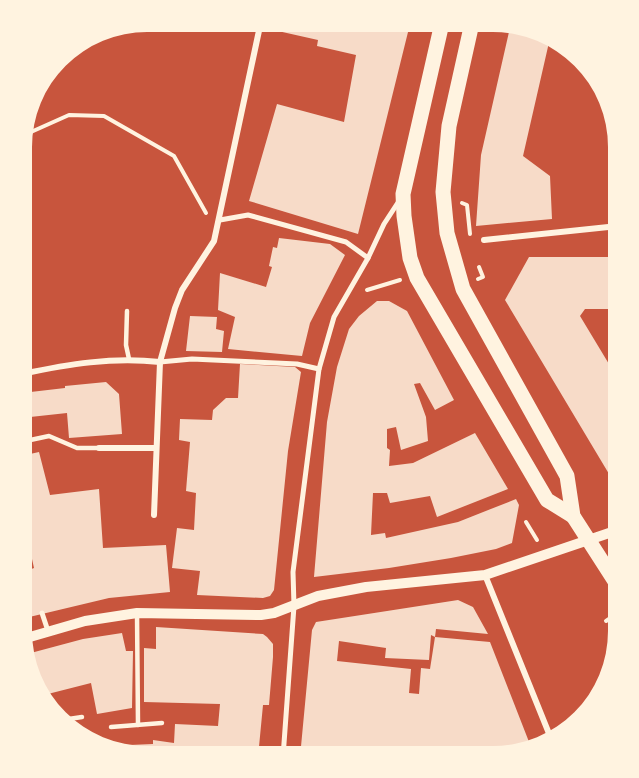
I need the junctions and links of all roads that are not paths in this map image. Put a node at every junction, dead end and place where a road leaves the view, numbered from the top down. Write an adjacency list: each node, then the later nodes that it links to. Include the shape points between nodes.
1 (259, 32): 5 (street)
2 (440, 32): 4 (main road)
3 (470, 32): 18 (main road, via 448,126 443,192 447,233 463,289 567,476)
4 (403, 194): 8 (street); 18 (main road, via 408,247 417,278 547,500)
5 (220, 220): 8 (street, via 248,215 346,242); 11 (street, via 214,242 182,290)
6 (608, 226): 7 (street)
7 (484, 240)
8 (368, 258): 12 (street, via 334,317)
9 (127, 311): 10 (lane)
10 (129, 359): 11 (street); 13 (street)
11 (160, 363): 12 (street, via 192,359 297,364); 16 (street)
12 (318, 369): 23 (street, via 293,572)
13 (32, 372)
14 (32, 440): 15 (lane, via 49,436 76,448)
15 (99, 448): 16 (street)
16 (155, 448): 17 (street)
17 (154, 514)
18 (573, 516): 20 (main road)
19 (607, 533): 20 (street)
20 (589, 539): 21 (main road); 22 (street)
21 (607, 568)
22 (484, 575): 23 (street, via 366,587 318,596); 33 (street)
23 (294, 606): 25 (street, via 261,615); 34 (street)
24 (42, 614): 26 (street)
25 (137, 614): 26 (street); 31 (lane)
26 (48, 631): 27 (street)
27 (32, 636)
28 (82, 717): 29 (lane)
29 (72, 719)
30 (162, 723): 31 (lane)
31 (138, 725): 32 (lane)
32 (111, 727)
33 (548, 732)
34 (284, 746)

